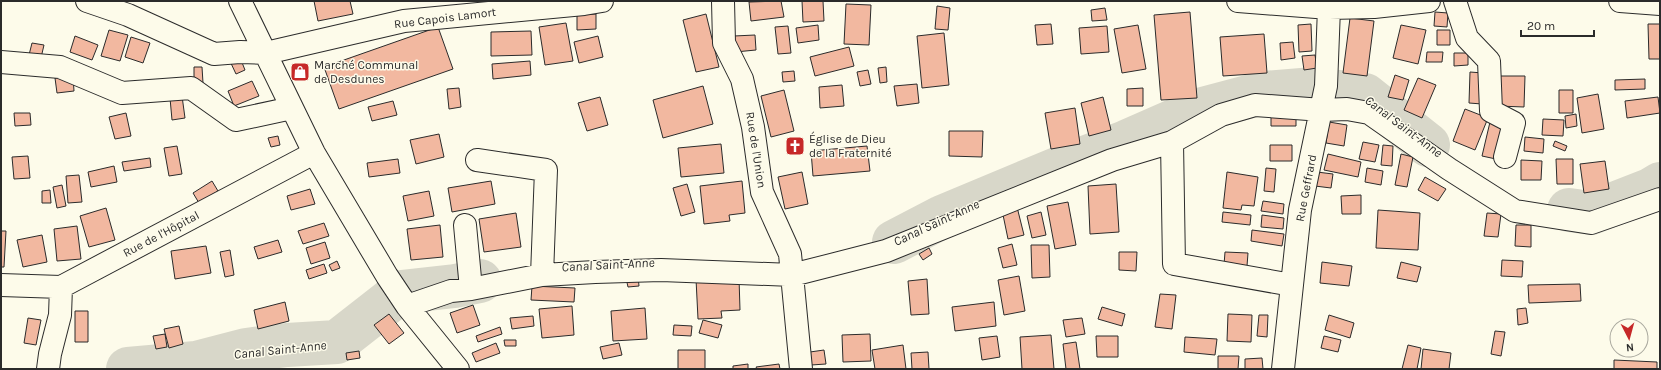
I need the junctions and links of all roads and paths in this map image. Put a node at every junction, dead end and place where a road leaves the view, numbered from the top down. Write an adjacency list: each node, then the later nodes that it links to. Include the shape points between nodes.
1 (87, 1): 11 (street, Rue Capois Lamort, via 128,15 214,54)
2 (240, 1): 11 (street)
3 (602, 1): 11 (street, Rue Capois Lamort, via 404,21)
4 (723, 1): 21 (street, Rue de l'Union, via 724,43 742,79 753,126 762,192)
5 (1238, 1): 10 (street)
6 (1429, 1): 10 (street)
7 (1455, 1): 17 (street, via 1467,38 1488,61 1491,111 1514,123)
8 (1620, 1): 9 (street)
9 (1660, 4)
10 (1329, 8): 13 (street, Rue Geffrard)
11 (266, 54): 14 (street)
12 (1, 62): 14 (street, via 60,67 122,93 191,88 236,120)
13 (1324, 97): 15 (street, via 1255,105 1221,115); 19 (street, via 1347,109 1369,113 1515,211 1591,223); 24 (street, Rue Geffrard, via 1300,210)
14 (292, 108): 16 (street)
15 (1172, 142): 21 (street, via 1112,160 886,251); 24 (street, via 1174,264)
16 (314, 153): 25 (street, Rue de l'Hôpital); 27 (street)
17 (1505, 157)
18 (477, 160): 22 (street, via 546,170)
19 (1660, 199)
20 (465, 225): 26 (street)
21 (791, 265): 22 (street); 30 (street, Rue de l'Union)
22 (542, 276): 26 (street)
23 (1, 285): 25 (street, Rue de l'Hôpital)
24 (1292, 285): 31 (street, Rue Geffrard)
25 (61, 287): 28 (street, via 60,315)
26 (472, 289): 27 (street, via 451,291)
27 (405, 302): 29 (street)
28 (48, 369)
29 (458, 369)
30 (801, 369)
31 (1283, 369)

